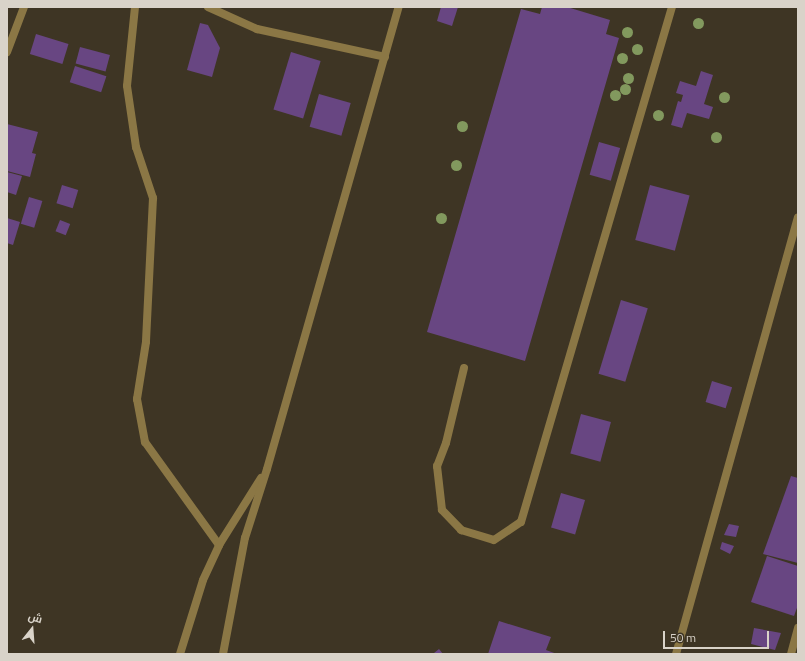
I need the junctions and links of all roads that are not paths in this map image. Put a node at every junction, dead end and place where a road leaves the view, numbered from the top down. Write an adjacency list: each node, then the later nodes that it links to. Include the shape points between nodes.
1 (24, 7): 6 (street)
2 (135, 7): 11 (street, via 127,86 136,147 153,198 146,342 137,399 145,442)
3 (208, 7): 7 (street, via 257,29)
4 (399, 7): 7 (street)
5 (672, 7): 9 (street, via 521,522 494,540 461,530 442,510 437,466 446,443)
6 (7, 52)
7 (385, 57): 10 (street)
8 (798, 218): 15 (street)
9 (464, 368)
10 (268, 469): 11 (street); 14 (street, via 245,538)
11 (219, 545): 13 (street, via 204,580)
12 (798, 628): 16 (street)
13 (180, 654)
14 (223, 654)
15 (676, 654)
16 (791, 654)

